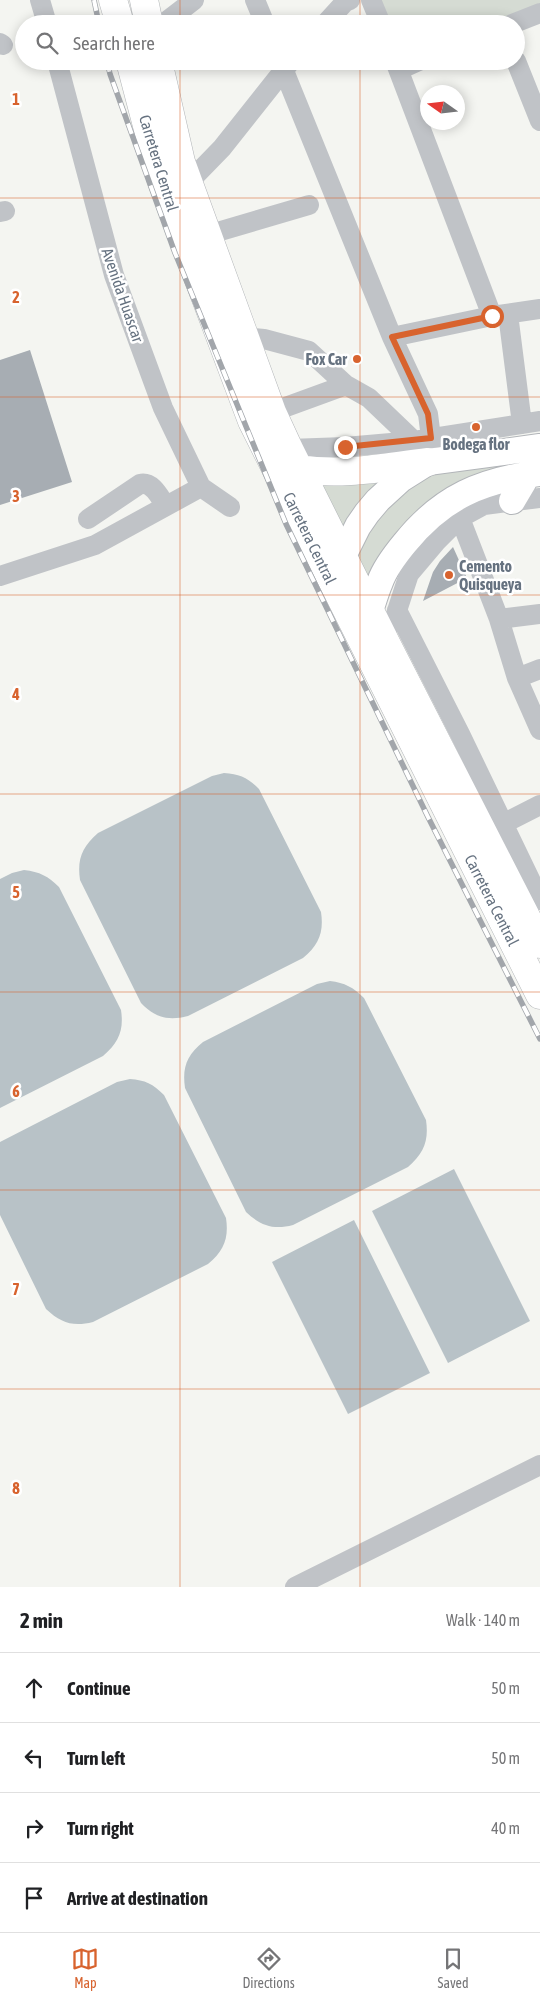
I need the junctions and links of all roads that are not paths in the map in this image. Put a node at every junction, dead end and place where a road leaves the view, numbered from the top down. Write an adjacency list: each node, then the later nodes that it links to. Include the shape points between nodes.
1 (40, 0): 9 (street)
2 (113, 0): 10 (highway)
3 (144, 0): 11 (highway)
4 (194, 0): 12 (street)
5 (255, 0): 13 (street)
6 (350, 0): 14 (street)
7 (371, 0): 15 (street)
8 (540, 13): 16 (street)
9 (44, 15)
10 (117, 15)
11 (147, 15)
12 (175, 15)
13 (261, 15)
14 (334, 15)
15 (377, 15)
16 (525, 19)
17 (58, 70): 39 (street, Avenida Huascar, via 114,275 163,408)
18 (132, 70): 48 (highway, Carretera Central, via 161,179 252,421)
19 (160, 70): 25 (highway, Carretera Central)
20 (280, 70): 25 (street, via 222,148)
21 (287, 70): 31 (street)
22 (399, 70): 29 (street)
23 (520, 70): 24 (street)
24 (540, 121)
25 (188, 183): 27 (highway, Carretera Central)
26 (309, 205): 27 (street)
27 (207, 234): 30 (highway, Carretera Central)
28 (540, 309): 29 (street)
29 (500, 315): 31 (street); 34 (street)
30 (244, 337): 32 (street, via 309,351); 33 (highway, Carretera Central)
31 (392, 337): 35 (street, via 428,414)
32 (346, 386): 33 (street); 35 (street, via 369,398)
33 (272, 412): 37 (highway, Carretera Central)
34 (531, 423): 35 (street)
35 (424, 447): 36 (main road); 37 (highway, via 350,472 323,473); 46 (main road, via 401,479 378,500 358,526)
36 (540, 447)
37 (294, 459): 46 (highway, Carretera Central)
38 (534, 474): 41 (main road); 50 (main road, via 488,483 456,497 436,511 392,558)
39 (201, 487): 42 (street); 43 (street, Avenida Huascar)
40 (540, 498): 41 (street)
41 (512, 501): 44 (street, via 484,505)
42 (166, 506): 45 (street, via 145,483); 47 (street, via 95,545)
43 (230, 507)
44 (460, 518): 49 (street, via 409,574); 52 (street)
45 (88, 519)
46 (343, 556): 48 (main road); 50 (highway, Carretera Central)
47 (0, 576)
48 (334, 586): 57 (highway, Carretera Central)
49 (397, 610): 53 (street); 59 (street)
50 (370, 611): 53 (highway, Carretera Central)
51 (540, 614): 52 (street)
52 (499, 619): 55 (street)
53 (387, 645): 57 (highway, Carretera Central)
54 (540, 669): 55 (street)
55 (517, 678): 56 (street)
56 (540, 730)
57 (440, 772): 59 (highway, Carretera Central); 62 (highway, Carretera Central)
58 (540, 805): 59 (street)
59 (493, 829): 60 (street); 61 (highway, Carretera Central)
60 (540, 900)
61 (540, 944)
62 (540, 995)
63 (540, 1465): 64 (street)
64 (295, 1587)

